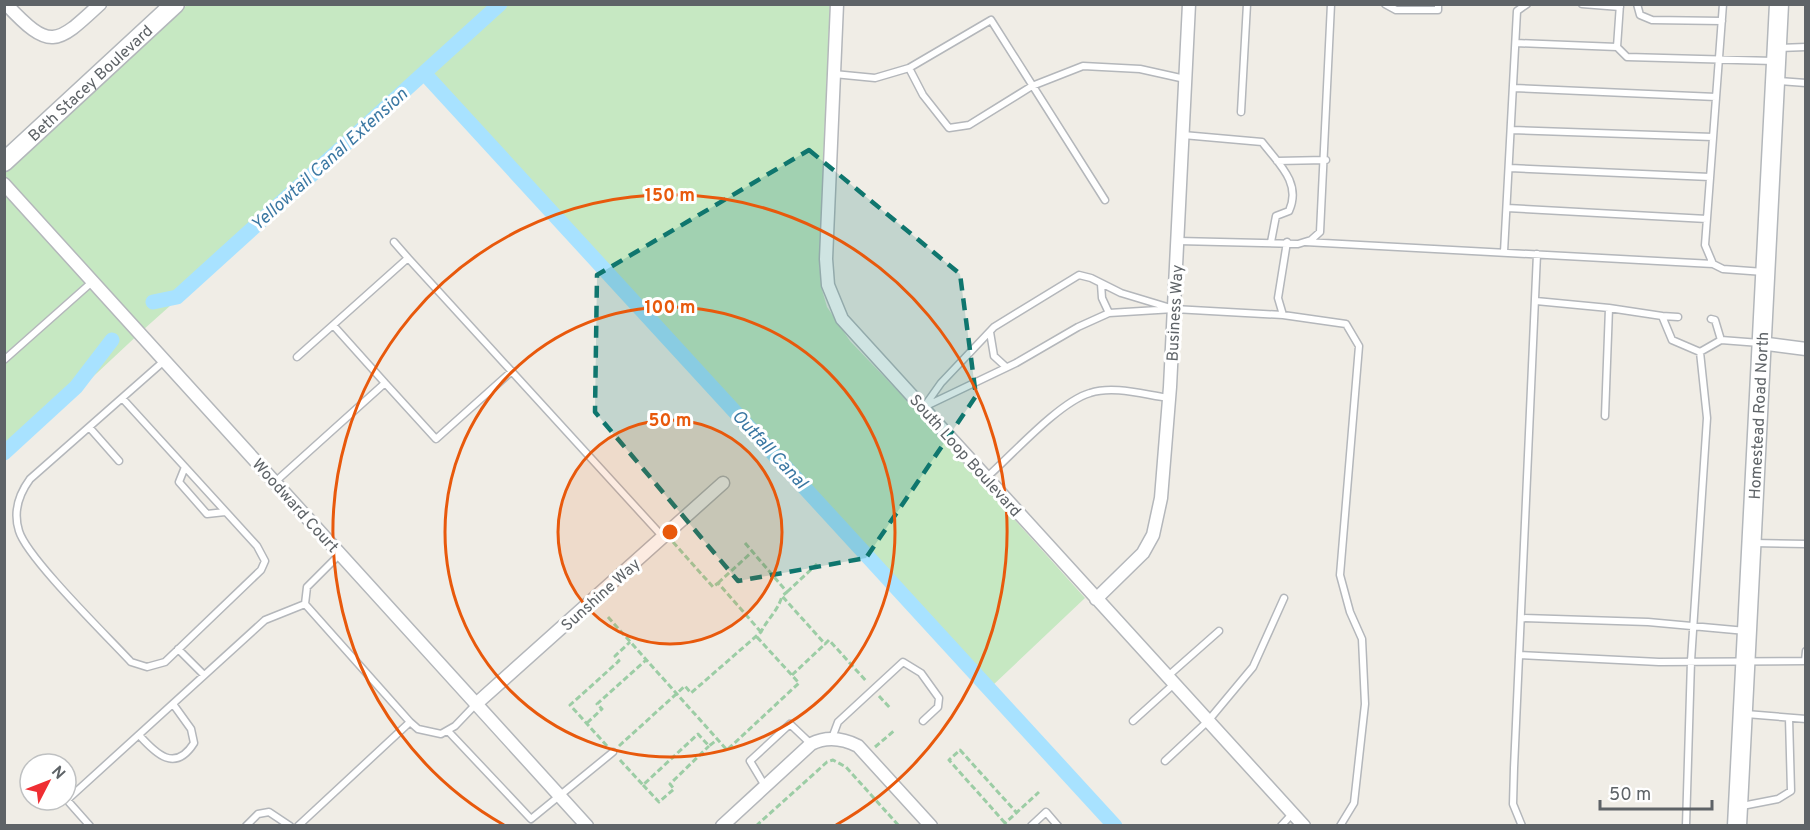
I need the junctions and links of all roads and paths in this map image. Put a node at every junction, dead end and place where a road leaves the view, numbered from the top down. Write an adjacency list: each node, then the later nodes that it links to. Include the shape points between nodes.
1 (6, 4): 2 (street, via 28,28 45,39 64,36)
2 (100, 4)
3 (175, 4): 36 (main road, Beth Stacey Boulevard)
4 (837, 4): 23 (street, South Loop Boulevard)
5 (1189, 4): 24 (street, Business Way)
6 (1247, 4): 30 (lane)
7 (1331, 4): 34 (lane)
8 (1384, 4): 9 (lane, via 1396,10 1438,10)
9 (1438, 4)
10 (1527, 4): 17 (lane, via 1517,11)
11 (1582, 4): 15 (lane)
12 (1637, 4): 16 (lane, via 1640,15 1652,20)
13 (1723, 4): 16 (lane)
14 (1779, 4): 20 (main road, Homestead Road North)
15 (1620, 6): 18 (lane)
16 (1722, 21): 21 (lane)
17 (1516, 43): 18 (lane); 28 (lane)
18 (1617, 47): 21 (lane, via 1627,57)
19 (1806, 47): 20 (lane)
20 (1776, 54): 21 (lane); 25 (main road, Homestead Road North)
21 (1719, 59): 29 (lane)
22 (909, 68): 23 (lane, via 875,78); 27 (lane, via 923,95 949,128 969,125); 27 (lane, via 991,20)
23 (834, 74): 77 (street, South Loop Boulevard, via 828,285 849,328)
24 (1185, 79): 27 (lane, via 1140,69 1083,66); 32 (street, Business Way)
25 (1775, 81): 26 (lane); 52 (main road, Homestead Road North)
26 (1806, 83)
27 (1032, 86): 40 (lane)
28 (1514, 88): 29 (lane); 31 (lane)
29 (1716, 97): 33 (lane)
30 (1241, 112)
31 (1512, 130): 33 (lane); 37 (lane)
32 (1182, 135): 35 (lane, via 1262,142); 43 (street, Business Way)
33 (1713, 137): 38 (lane)
34 (1326, 160): 35 (lane); 47 (lane, via 1320,232)
35 (1276, 161): 45 (lane, via 1292,180 1294,202 1289,211 1276,216)
36 (4, 162)
37 (1510, 168): 38 (lane); 41 (lane)
38 (1710, 177): 42 (lane)
39 (4, 184): 53 (street, Woodward Court)
40 (1105, 200)
41 (1507, 208): 42 (lane); 48 (lane)
42 (1707, 219): 51 (lane, via 1705,245)
43 (1178, 241): 45 (lane); 57 (street, Business Way)
44 (394, 242): 50 (lane)
45 (1271, 242): 46 (lane)
46 (1287, 242): 47 (lane); 59 (lane, via 1278,298)
47 (1305, 242): 48 (lane)
48 (1504, 252): 49 (lane)
49 (1537, 254): 51 (lane); 55 (lane)
50 (408, 258): 63 (lane); 73 (lane)
51 (1713, 264): 52 (lane, via 1723,269)
52 (1764, 272): 66 (main road, Homestead Road North)
53 (93, 281): 70 (lane); 71 (street, Woodward Court)
54 (1101, 284): 57 (lane); 58 (lane); 64 (lane, via 1079,275 1071,278)
55 (1536, 301): 56 (lane); 100 (lane)
56 (1609, 308): 60 (lane); 78 (lane)
57 (1174, 309): 58 (lane); 59 (lane); 76 (street, Business Way)
58 (1109, 313): 72 (lane)
59 (1283, 315): 162 (lane, via 1346,324 1359,346 1340,576 1362,639 1365,704 1354,803)
60 (1662, 316): 61 (lane); 68 (lane, via 1672,340)
61 (1678, 317)
62 (1711, 319): 65 (lane, via 1715,320)
63 (333, 325): 69 (lane); 74 (lane)
64 (990, 332): 72 (lane, via 994,356); 77 (lane, via 941,383)
65 (1721, 340): 66 (lane); 68 (lane)
66 (1760, 343): 67 (street); 88 (main road, Homestead Road North)
67 (1806, 349)
68 (1700, 352): 101 (lane, via 1707,418)
69 (297, 357)
70 (4, 360)
71 (164, 360): 75 (lane); 83 (street, Woodward Court)
72 (1006, 367): 77 (lane)
73 (512, 371): 74 (lane, via 436,439); 86 (lane)
74 (385, 383): 83 (lane)
75 (122, 398): 79 (lane); 81 (lane)
76 (1169, 398): 82 (lane, via 1122,391 1090,393 1059,412); 97 (street, Business Way, via 1161,498 1153,535 1143,553)
77 (924, 407): 82 (street, South Loop Boulevard)
78 (1605, 416)
79 (89, 427): 80 (lane); 108 (lane, via 30,479 21,492 17,508 19,532 33,555 131,662 147,667 165,662)
80 (119, 460)
81 (185, 467): 85 (lane); 85 (lane, via 179,482 207,514)
82 (986, 478): 97 (street, South Loop Boulevard)
83 (275, 482): 91 (street, Woodward Court)
84 (723, 483): 86 (street, Sunshine Way)
85 (225, 512): 108 (lane, via 257,546 265,561 261,570)
86 (665, 536): 93 (path, via 713,587); 121 (street, Sunshine Way)
87 (745, 543): 90 (path)
88 (1752, 543): 89 (lane); 102 (main road, Homestead Road North)
89 (1806, 544)
90 (752, 552): 93 (path); 94 (path)
91 (340, 554): 98 (lane, via 307,587); 121 (street, Woodward Court)
92 (817, 564): 94 (path)
93 (718, 583): 103 (path)
94 (787, 592): 95 (path)
95 (782, 596): 103 (path, via 778,609); 107 (path)
96 (1284, 598): 128 (lane, via 1253,667)
97 (1096, 599): 117 (street, South Loop Boulevard)
98 (305, 604): 115 (lane, via 265,620); 129 (lane)
99 (608, 617): 106 (path)
100 (1521, 618): 101 (lane); 110 (lane)
101 (1695, 626): 102 (lane); 113 (lane)
102 (1747, 631): 112 (main road, Homestead Road North)
103 (761, 632): 105 (path)
104 (1220, 632): 117 (lane)
105 (756, 636): 116 (path); 119 (path, via 691,693 685,686)
106 (630, 642): 111 (path); 130 (path, via 615,656 619,661 570,705)
107 (825, 644): 116 (path); 118 (path, via 829,640)
108 (178, 649): 115 (lane)
109 (1806, 651): 114 (lane)
110 (1519, 654): 113 (lane); 163 (lane, via 1513,804)
111 (646, 660): 119 (path); 130 (path, via 597,704 602,709)
112 (1745, 660): 113 (lane); 114 (lane); 123 (main road, Homestead Road North)
113 (1691, 661): 164 (lane)
114 (1805, 661)
115 (204, 675): 120 (lane)
116 (792, 675): 135 (path, via 799,683 727,750)
117 (1171, 680): 127 (lane); 128 (street, South Loop Boulevard)
118 (873, 689): 122 (path); 126 (lane, via 903,662 921,673 940,702); 134 (lane, via 838,722)
119 (676, 693): 135 (path); 138 (path)
120 (173, 704): 133 (lane); 133 (lane, via 191,729 194,743 188,753 166,759)
121 (476, 704): 132 (lane); 144 (street, Woodward Court)
122 (891, 709)
123 (1743, 714): 124 (lane); 145 (main road, Homestead Road North)
124 (1789, 718): 125 (lane); 145 (lane, via 1791,791)
125 (1806, 719)
126 (923, 721)
127 (1133, 721)
128 (1208, 721): 140 (lane); 147 (street, South Loop Boulevard)
129 (410, 722): 132 (lane, via 429,733); 152 (lane)
130 (587, 723): 138 (path)
131 (895, 730): 139 (path)
132 (448, 731): 144 (lane, via 531,819)
133 (139, 735): 149 (lane, via 67,800)
134 (832, 738): 136 (street); 139 (street, via 846,740)
135 (718, 739): 137 (path)
136 (811, 744): 142 (street); 142 (lane, via 790,724 750,761)
137 (709, 746): 141 (path, via 698,734); 141 (path, via 670,784 674,789 659,802)
138 (613, 752): 141 (path); 144 (lane)
139 (866, 754): 157 (street)
140 (1165, 761)
141 (643, 785)
142 (765, 786): 154 (street)
143 (1039, 792): 146 (path)
144 (561, 797): 153 (street, Woodward Court)
145 (1738, 807): 165 (main road, Homestead Road North)
146 (1016, 812): 148 (path); 148 (path, via 960,750 949,760)
147 (1293, 813): 160 (lane); 161 (street, South Loop Boulevard)
148 (1004, 824)
149 (90, 825)
150 (246, 825): 151 (lane, via 258,814 269,812)
151 (290, 825)
152 (298, 825)
153 (587, 825)
154 (722, 825)
155 (758, 825): 156 (path, via 833,760 846,767)
156 (899, 825)
157 (931, 825)
158 (1031, 825): 159 (lane, via 1046,812)
159 (1058, 825)
160 (1281, 825)
161 (1304, 825)
162 (1340, 825)
163 (1522, 825)
164 (1686, 825)
165 (1737, 825)

